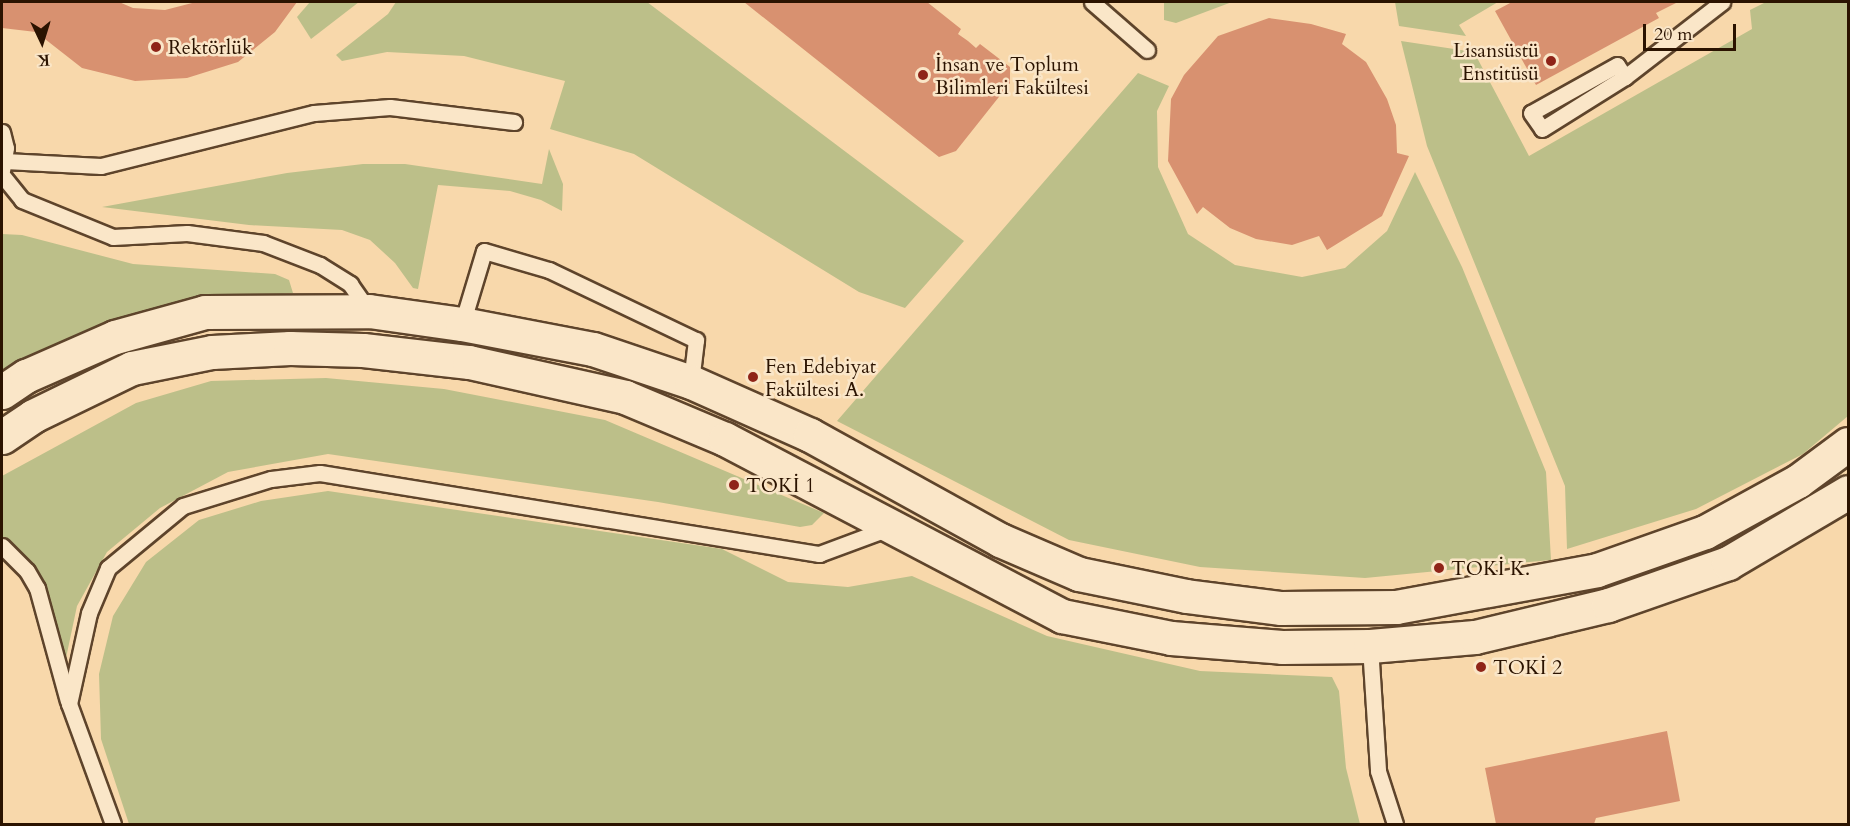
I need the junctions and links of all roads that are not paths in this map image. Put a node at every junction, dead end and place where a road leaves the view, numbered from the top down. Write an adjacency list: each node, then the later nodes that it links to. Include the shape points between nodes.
1 (1092, 2): 3 (lane)
2 (1722, 2): 4 (lane)
3 (1147, 50)
4 (1625, 77): 4 (lane, via 1542,129 1531,113 1617,64)
5 (514, 122): 7 (lane, via 390,106 314,113 101,166)
6 (2, 132): 7 (lane)
7 (3, 168): 8 (lane, via 22,200 113,237 187,233 263,243 301,257 351,284)
8 (369, 311): 9 (street); 11 (street, via 205,312 115,337 26,376)
9 (462, 324): 10 (street, via 593,349); 10 (lane, via 484,251 549,270 696,340)
10 (691, 382): 13 (street, via 810,435 1000,540 1079,574 1186,596 1281,608 1396,607 1597,570 1705,532 1798,481)
11 (2, 392)
12 (2, 437): 15 (street, via 33,416 132,368 212,352 363,350 469,362 625,397 725,439)
13 (1848, 444)
14 (1848, 492): 17 (street, via 1728,562 1608,605 1475,638)
15 (892, 527): 17 (street, via 1062,616 1171,638 1282,647); 18 (lane, via 819,554 320,473 271,479 183,506 108,567 89,613)
16 (2, 546): 18 (lane, via 27,571 37,588)
17 (1370, 646): 20 (lane, via 1378,771)
18 (69, 704): 19 (lane)
19 (113, 825)
20 (1395, 825)

